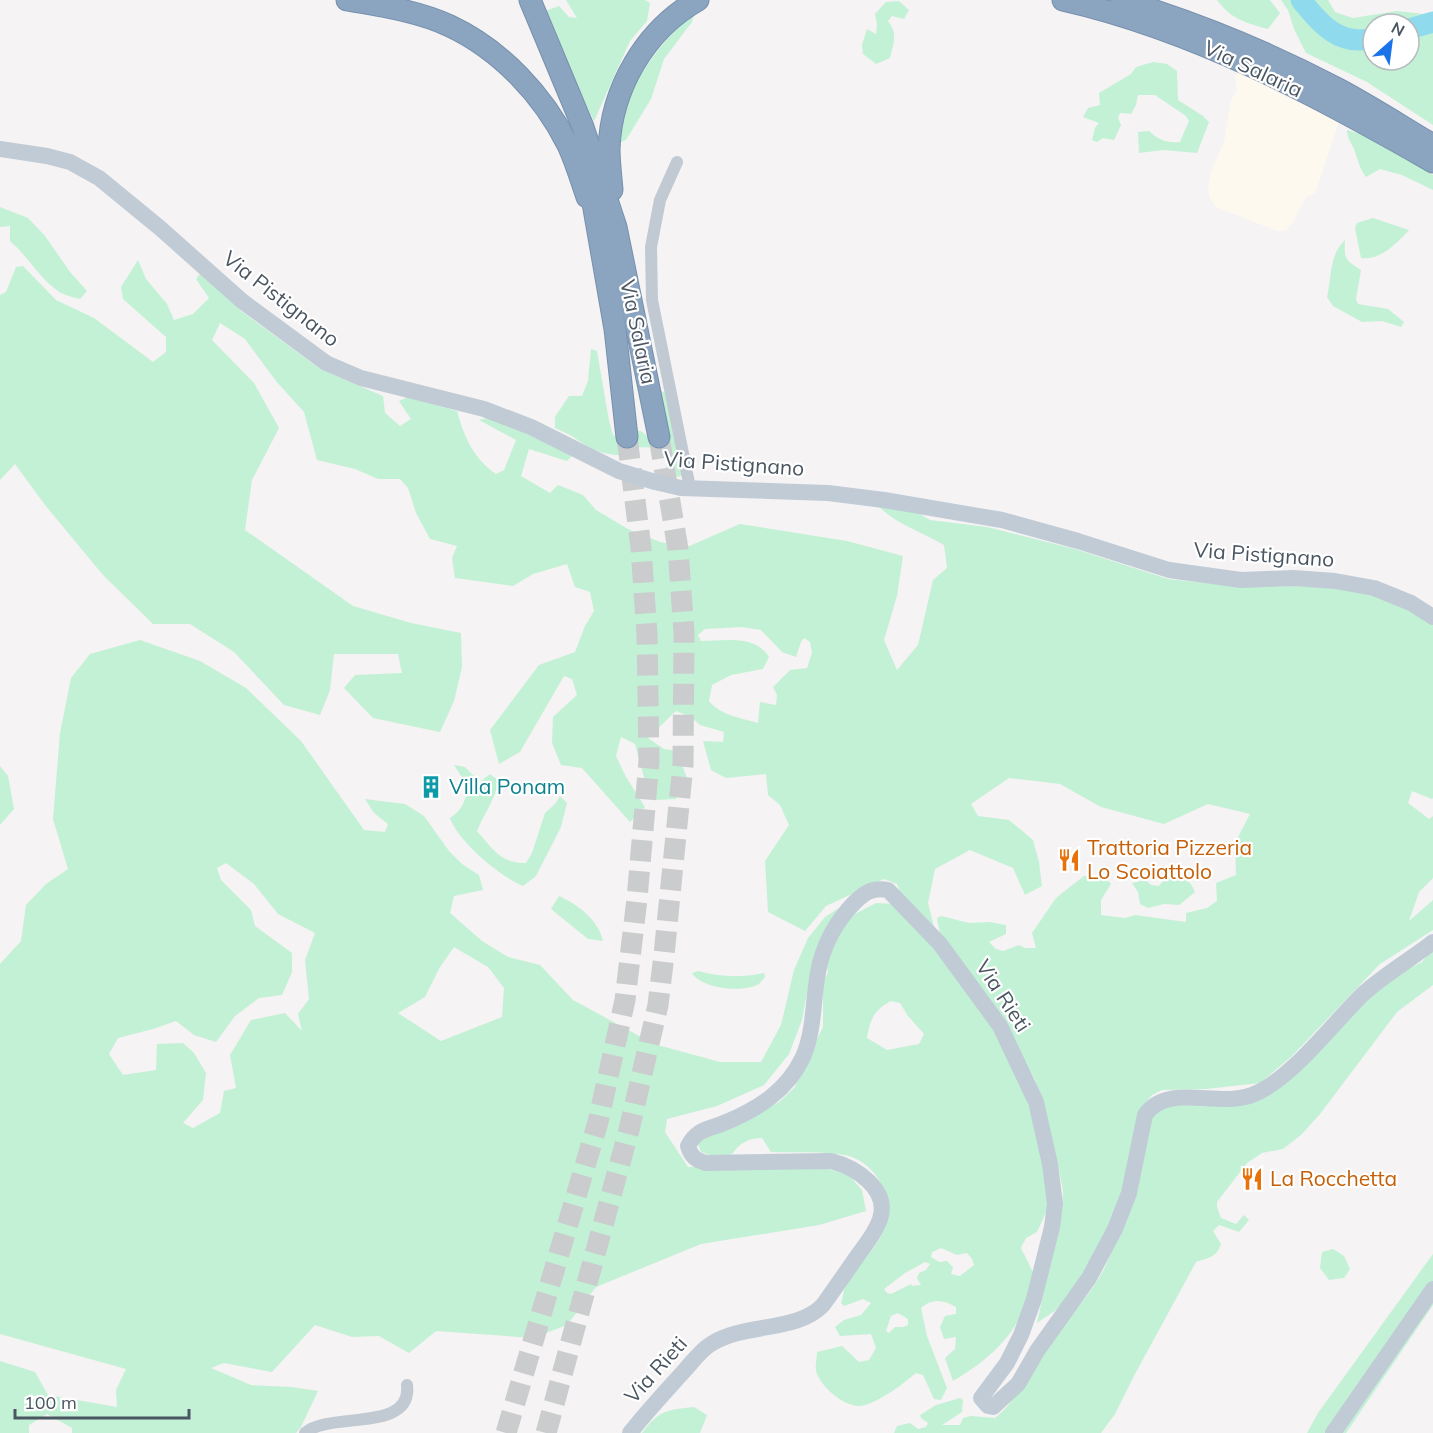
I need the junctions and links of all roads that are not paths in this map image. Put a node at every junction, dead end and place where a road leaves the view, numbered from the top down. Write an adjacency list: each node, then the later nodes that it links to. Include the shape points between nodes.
1 (347, 0): 11 (highway, via 404,11 450,26 507,64 528,84 558,127)
2 (518, 0): 6 (highway)
3 (698, 0): 11 (highway, via 650,39 623,84 609,149)
4 (1063, 0): 10 (highway, Via Salaria, via 1159,28 1234,57 1336,107)
5 (1121, 0): 7 (highway, Via Salaria, via 1242,42 1339,89)
6 (532, 14): 11 (highway, via 583,127)
7 (1433, 144)
8 (0, 149): 14 (street, Via Pistignano, via 70,162 99,178 242,302 326,363 362,378 483,409 531,427 619,471)
9 (677, 162): 14 (street, via 660,200 651,247 652,300)
10 (1433, 162)
11 (607, 228): 12 (highway, Via Salaria); 13 (highway, Via Salaria)
12 (627, 437)
13 (659, 437)
14 (690, 488): 15 (street, Via Pistignano, via 828,493 1002,520 1169,570 1241,580 1293,578 1374,588)
15 (1433, 617)
16 (1433, 942): 20 (street, Via Rieti, via 1365,993 1269,1087 1238,1099 1175,1097 1152,1106 1145,1115 1129,1193 1110,1239 1089,1278 1018,1384 993,1407 981,1398 1021,1335 1052,1227 1055,1204 1050,1164 1036,1102 1000,1026 940,944 888,890 878,888 864,893 829,936 819,964 813,1020 802,1057 781,1091 754,1109 700,1131 688,1146 690,1154 706,1163 843,1164 856,1170 873,1188 880,1200 880,1218 824,1305 814,1314 742,1331 710,1344)
17 (1433, 1289): 21 (street)
18 (407, 1385): 19 (street, via 402,1407 383,1418 324,1425)
19 (305, 1433)
20 (630, 1433)
21 (1333, 1433)

